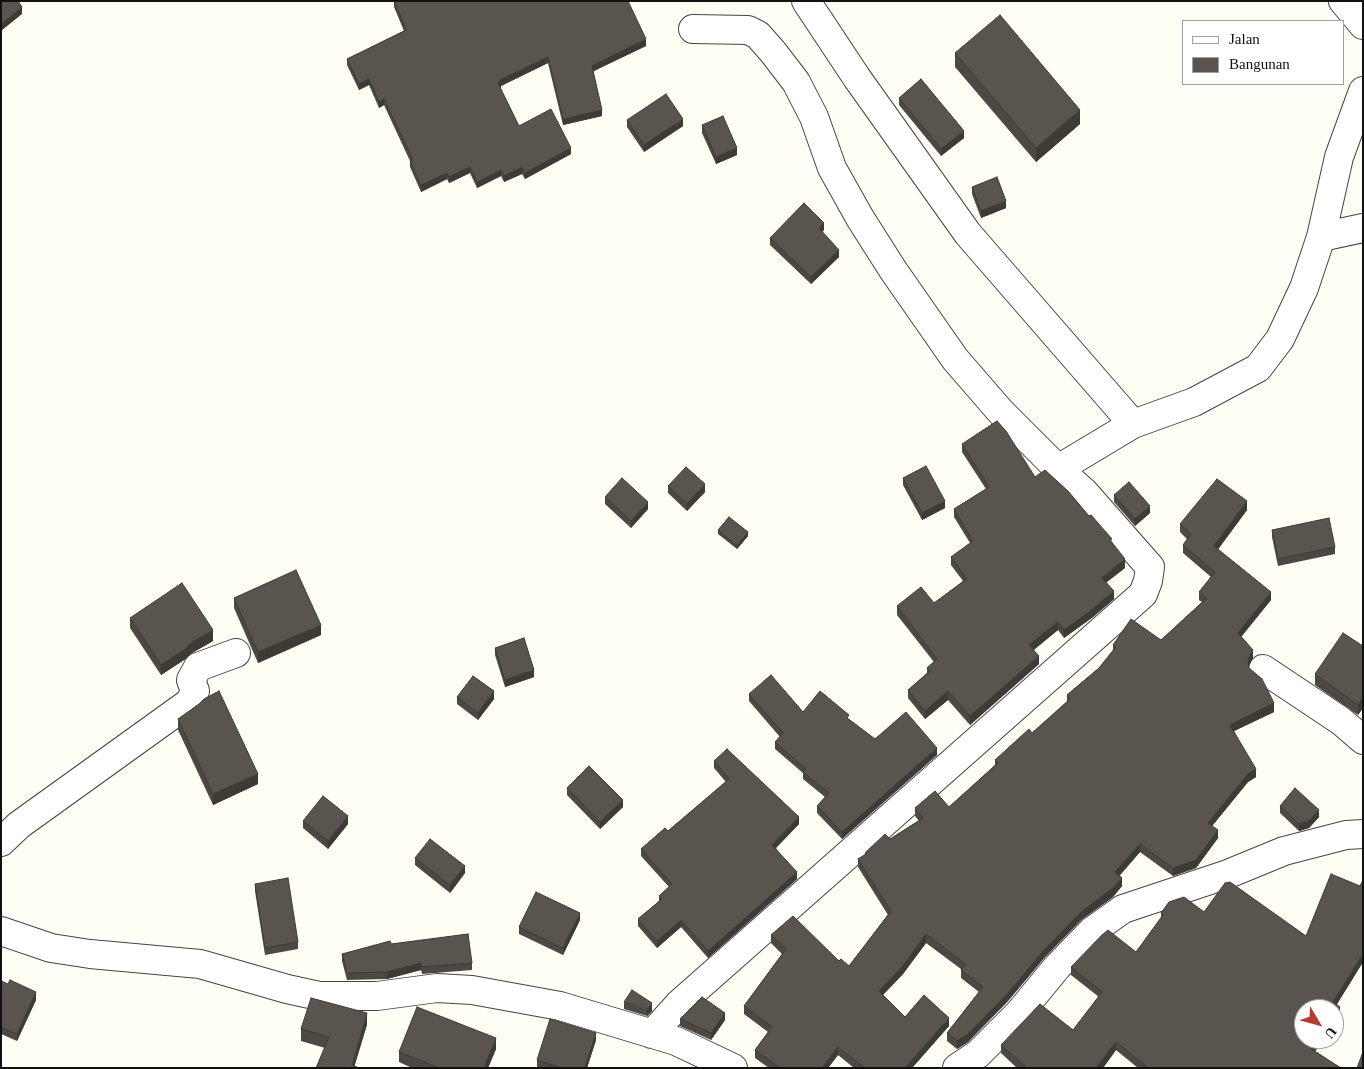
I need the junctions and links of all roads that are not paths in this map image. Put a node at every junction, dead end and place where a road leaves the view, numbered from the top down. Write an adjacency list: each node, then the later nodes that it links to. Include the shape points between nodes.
1 (806, 1): 8 (street, via 968,234)
2 (1343, 1): 3 (street)
3 (1363, 25)
4 (693, 29): 9 (street, via 748,30 758,35 773,52 796,82 814,118 832,168 893,270 955,359 1000,411)
5 (1363, 91): 7 (street, via 1340,157)
6 (1363, 228): 7 (street)
7 (1321, 237): 8 (street, via 1304,288 1280,339 1258,368 1194,402)
8 (1133, 424): 9 (street)
9 (1058, 468): 16 (street, via 1084,492 1150,567 1143,594 679,1004)
10 (236, 653): 14 (street, via 198,668 191,680 194,691 190,702 19,825)
11 (1263, 669): 12 (street, via 1341,721)
12 (1363, 740)
13 (1363, 834): 18 (street, via 1346,835 1284,851 1228,874 1123,909 1092,931 1020,1012 978,1054)
14 (1, 842)
15 (1, 931): 16 (street, via 51,948 200,964 320,996 377,996 437,988 472,990 560,1006)
16 (652, 1034): 17 (street, via 676,1041)
17 (733, 1068)
18 (957, 1068)

